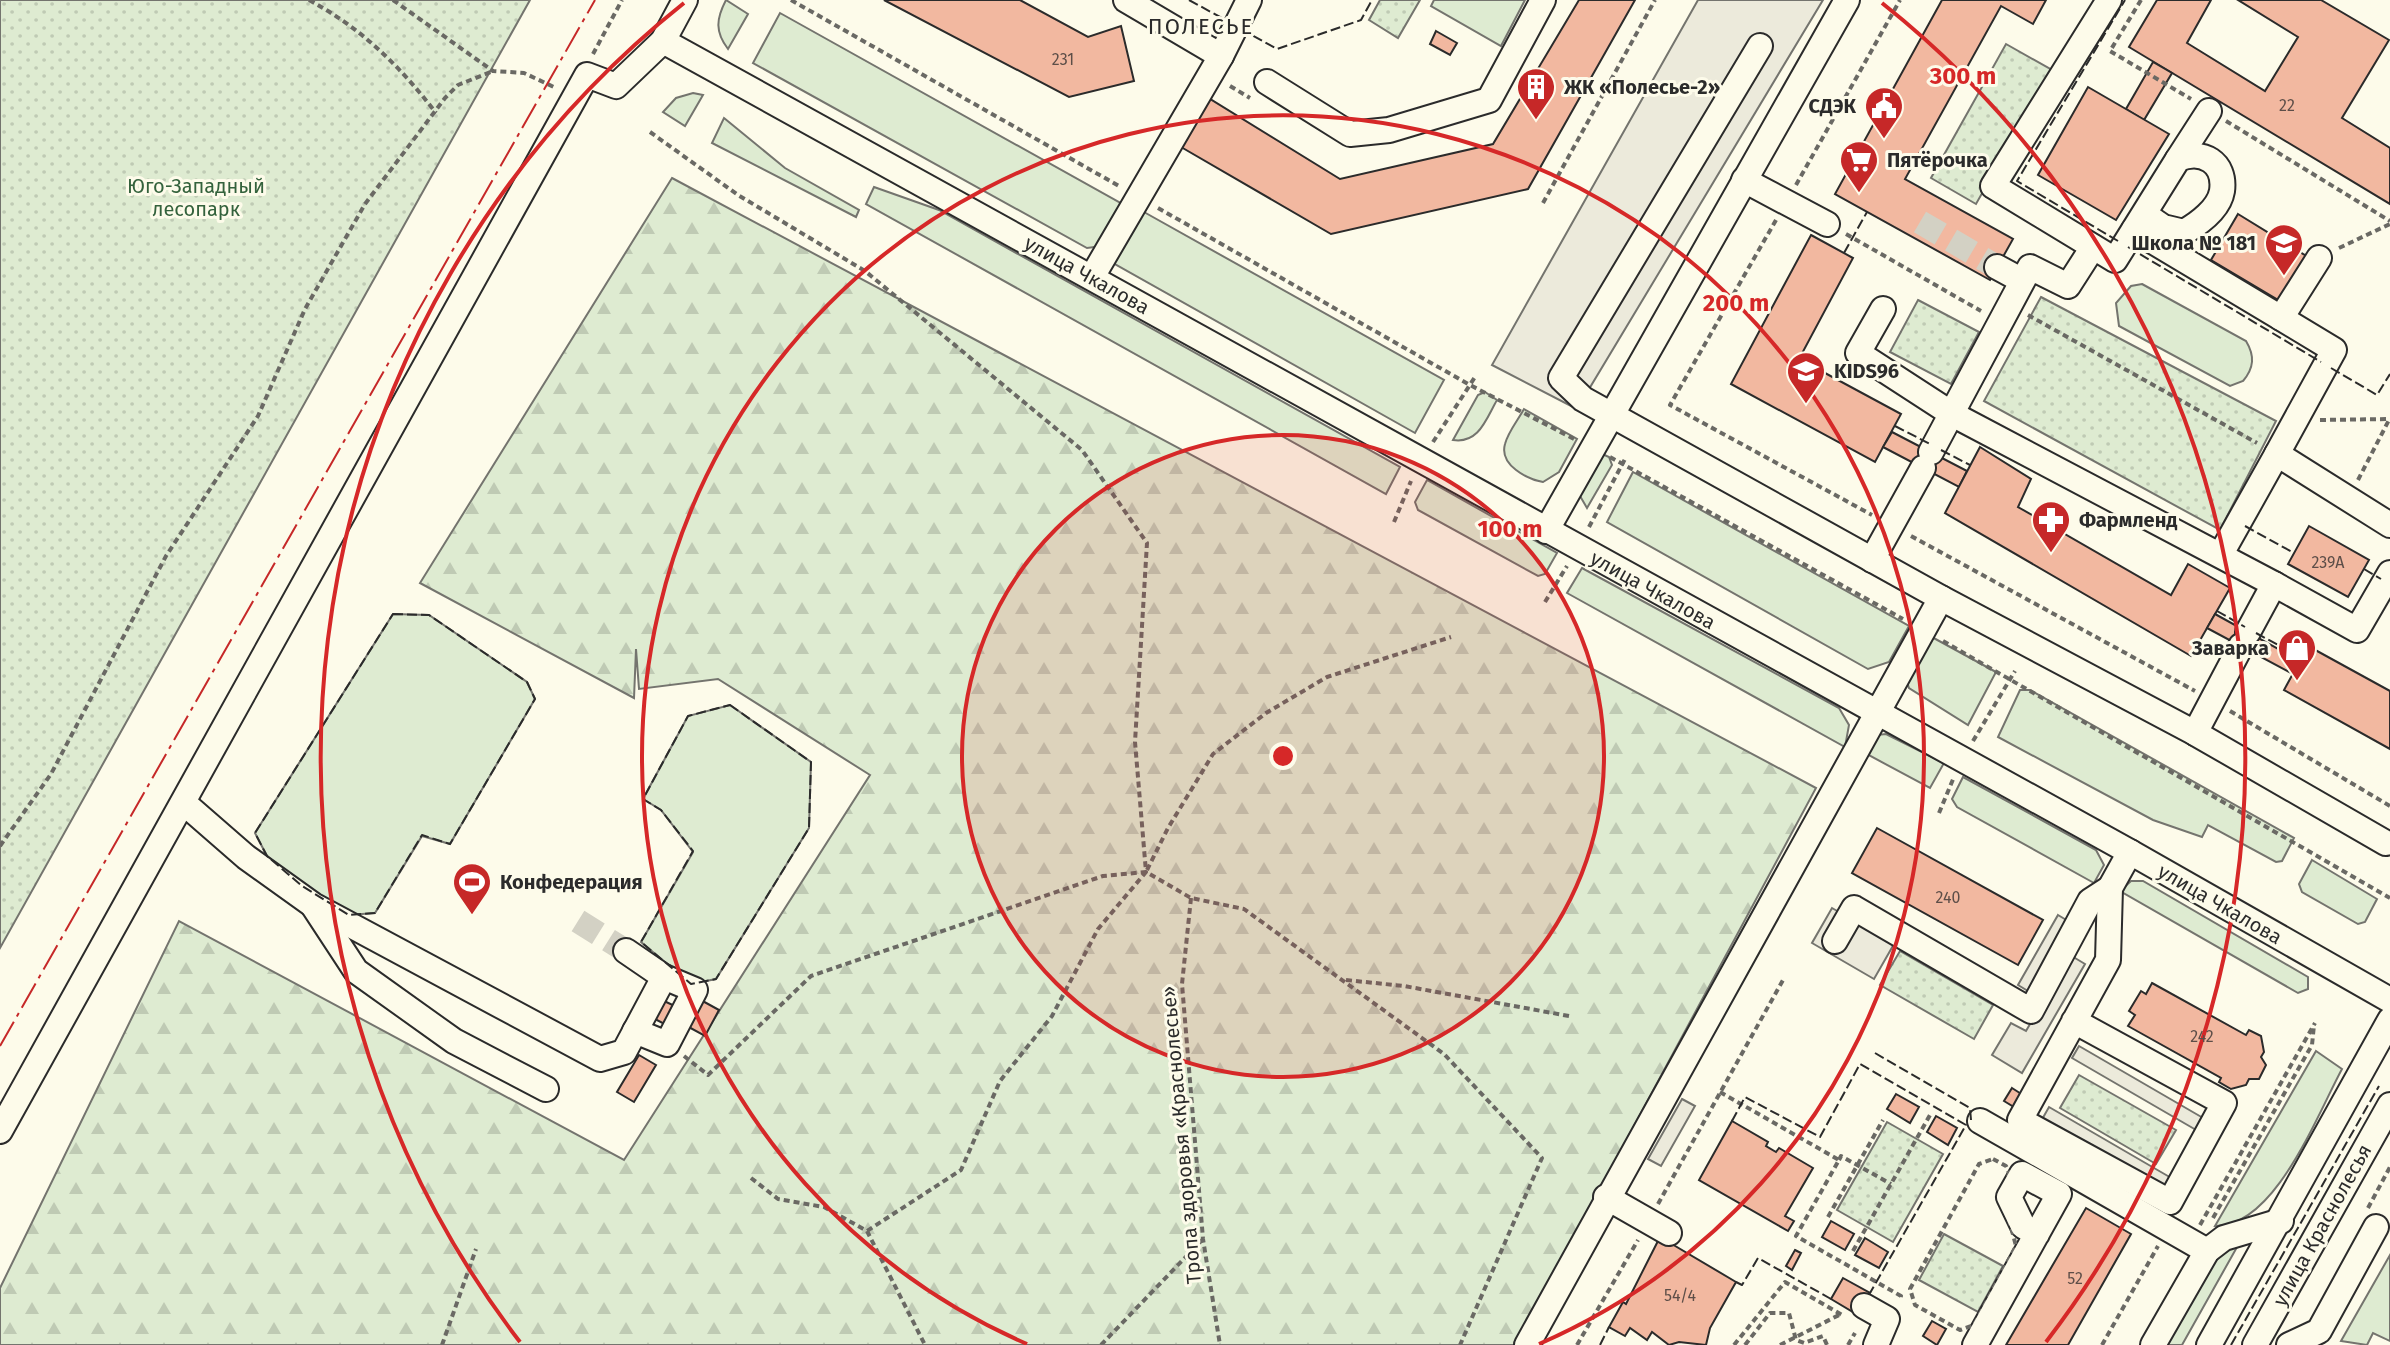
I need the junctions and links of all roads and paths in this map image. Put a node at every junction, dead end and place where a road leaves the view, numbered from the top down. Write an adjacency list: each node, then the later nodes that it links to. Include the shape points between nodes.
1 (309, 0): 19 (path, via 394,61)
2 (393, 0): 15 (path)
3 (622, 0): 14 (path)
4 (685, 0): 11 (street)
5 (1126, 0): 13 (street)
6 (1249, 0): 13 (street)
7 (1543, 0): 16 (street, via 1489,100 1389,130 1350,134)
8 (1655, 0): 23 (path)
9 (1847, 0): 22 (street)
10 (2109, 0): 27 (street, via 1993,186)
11 (663, 41): 30 (street, улица Чкалова); 51 (street, via 616,86 587,75)
12 (1760, 46): 36 (street, via 1561,378 1583,399)
13 (1221, 56): 30 (street)
14 (588, 62)
15 (493, 71): 17 (path, via 524,73); 19 (path, via 458,85)
16 (1267, 82)
17 (566, 95)
18 (2209, 111): 21 (street)
19 (436, 113): 53 (path, via 365,204 305,309 258,416 166,556 51,774)
20 (650, 132): 55 (path, via 738,195 865,271 1058,430 1082,450 1147,543 1135,742)
21 (2178, 159): 24 (street); 24 (street, via 2193,153 2208,156 2220,170 2222,193 2201,223 2184,232)
22 (1744, 180): 25 (street); 36 (street)
23 (1543, 203)
24 (2139, 222): 27 (street, via 2115,260); 33 (street)
25 (1827, 224): 34 (path)
26 (2390, 224): 28 (path)
27 (2093, 247): 31 (street, via 2068,286 2030,267)
28 (2319, 258): 33 (street)
29 (1997, 267): 31 (street)
30 (1092, 277): 42 (street, улица Чкалова)
31 (2021, 280): 34 (street)
32 (1883, 309): 35 (street, via 1858,353)
33 (2281, 318): 38 (street, via 2334,350)
34 (1999, 322): 35 (street); 38 (path, via 2020,311 2257,443 2276,421)
35 (1952, 414): 43 (street); 44 (street)
36 (1614, 415): 42 (street); 44 (street)
37 (2390, 419): 38 (path); 40 (path)
38 (2295, 421): 39 (street)
39 (2277, 454): 40 (street); 43 (street)
40 (2347, 499): 41 (street)
41 (2390, 525)
42 (1546, 531): 49 (street, улица Чкалова)
43 (2221, 554): 46 (street)
44 (1872, 560): 47 (street)
45 (2390, 573): 46 (street, via 2357,630)
46 (2274, 584): 50 (street)
47 (1941, 598): 49 (street); 50 (street)
48 (1451, 637): 55 (path, via 1327,677 1255,721 1213,754)
49 (1878, 714): 54 (street, улица Чкалова); 82 (street)
50 (2195, 733): 52 (street)
51 (184, 803): 58 (street); 77 (street)
52 (2386, 843)
53 (0, 846)
54 (2130, 852): 56 (street); 64 (street, улица Чкалова)
55 (1146, 872): 57 (path); 70 (path, via 1103,876 811,976 708,1075); 88 (path, via 1098,929 1052,1016 1000,1081 961,1170)
56 (2110, 888): 59 (street, via 2090,901 2031,1011 1854,908); 67 (street, via 2108,960)
57 (1191, 898): 62 (path, via 1244,909); 90 (path, Тропа здоровья «Краснолесье», via 1182,984)
58 (313, 905): 69 (street, via 600,1059 624,1052); 71 (street, via 356,971 454,1041)
59 (1835, 941)
60 (626, 951): 61 (street)
61 (664, 977): 69 (street); 70 (street, via 695,990)
62 (1344, 980): 65 (path); 103 (path, via 1444,1054 1542,1158)
63 (1783, 980): 72 (path)
64 (2390, 1000)
65 (1569, 1016)
66 (2390, 1020): 84 (street, улица Краснолесья)
67 (2074, 1021): 67 (street, via 2020,1120 2170,1202 2224,1103)
68 (2315, 1023): 91 (path, via 2312,1045)
69 (635, 1031): 70 (street)
70 (667, 1044)
71 (546, 1089)
72 (1720, 1092): 78 (path); 85 (path)
73 (2390, 1105): 113 (street, улица Краснолесья)
74 (1930, 1115): 81 (path)
75 (1883, 1120): 79 (path)
76 (1980, 1121): 87 (street)
77 (0, 1131)
78 (1839, 1160): 79 (path, via 1841,1156); 95 (path, via 1796,1236 1901,1296)
79 (1857, 1165): 81 (path); 83 (path)
80 (751, 1178): 88 (path, via 778,1199 824,1207)
81 (1891, 1184): 93 (path)
82 (1606, 1197): 85 (street); 104 (street)
83 (1828, 1217)
84 (2281, 1221): 91 (street, улица Краснолесья); 112 (street, улица Краснолесья)
85 (1659, 1227): 105 (path)
86 (2376, 1227): 114 (street, via 2319,1331)
87 (2168, 1229): 91 (street); 110 (path)
88 (867, 1231): 100 (path)
89 (2037, 1234): 96 (street)
90 (1203, 1239): 101 (path); 102 (path, Тропа здоровья «Краснолесье»)
91 (2199, 1246): 111 (street)
92 (476, 1249): 99 (path)
93 (1853, 1251)
94 (1854, 1316): 95 (street); 97 (path); 98 (path); 106 (path, via 1785,1282)
95 (1887, 1319): 98 (street)
96 (1975, 1335): 96 (path, via 2016,1242 2003,1197 2009,1173 1993,1159 1979,1164 1910,1293 1916,1307)
97 (1794, 1338): 107 (path, via 1789,1313 1772,1311); 108 (path); 109 (path, via 1804,1343 1823,1336)
98 (1865, 1339)
99 (442, 1345)
100 (925, 1345)
101 (1101, 1345)
102 (1220, 1345)
103 (1460, 1345)
104 (1527, 1345)
105 (1577, 1345)
106 (1734, 1345)
107 (1745, 1345)
108 (1780, 1345)
109 (1827, 1345)
110 (2102, 1345)
111 (2153, 1345)
112 (2209, 1345)
113 (2255, 1345)
114 (2289, 1345)

